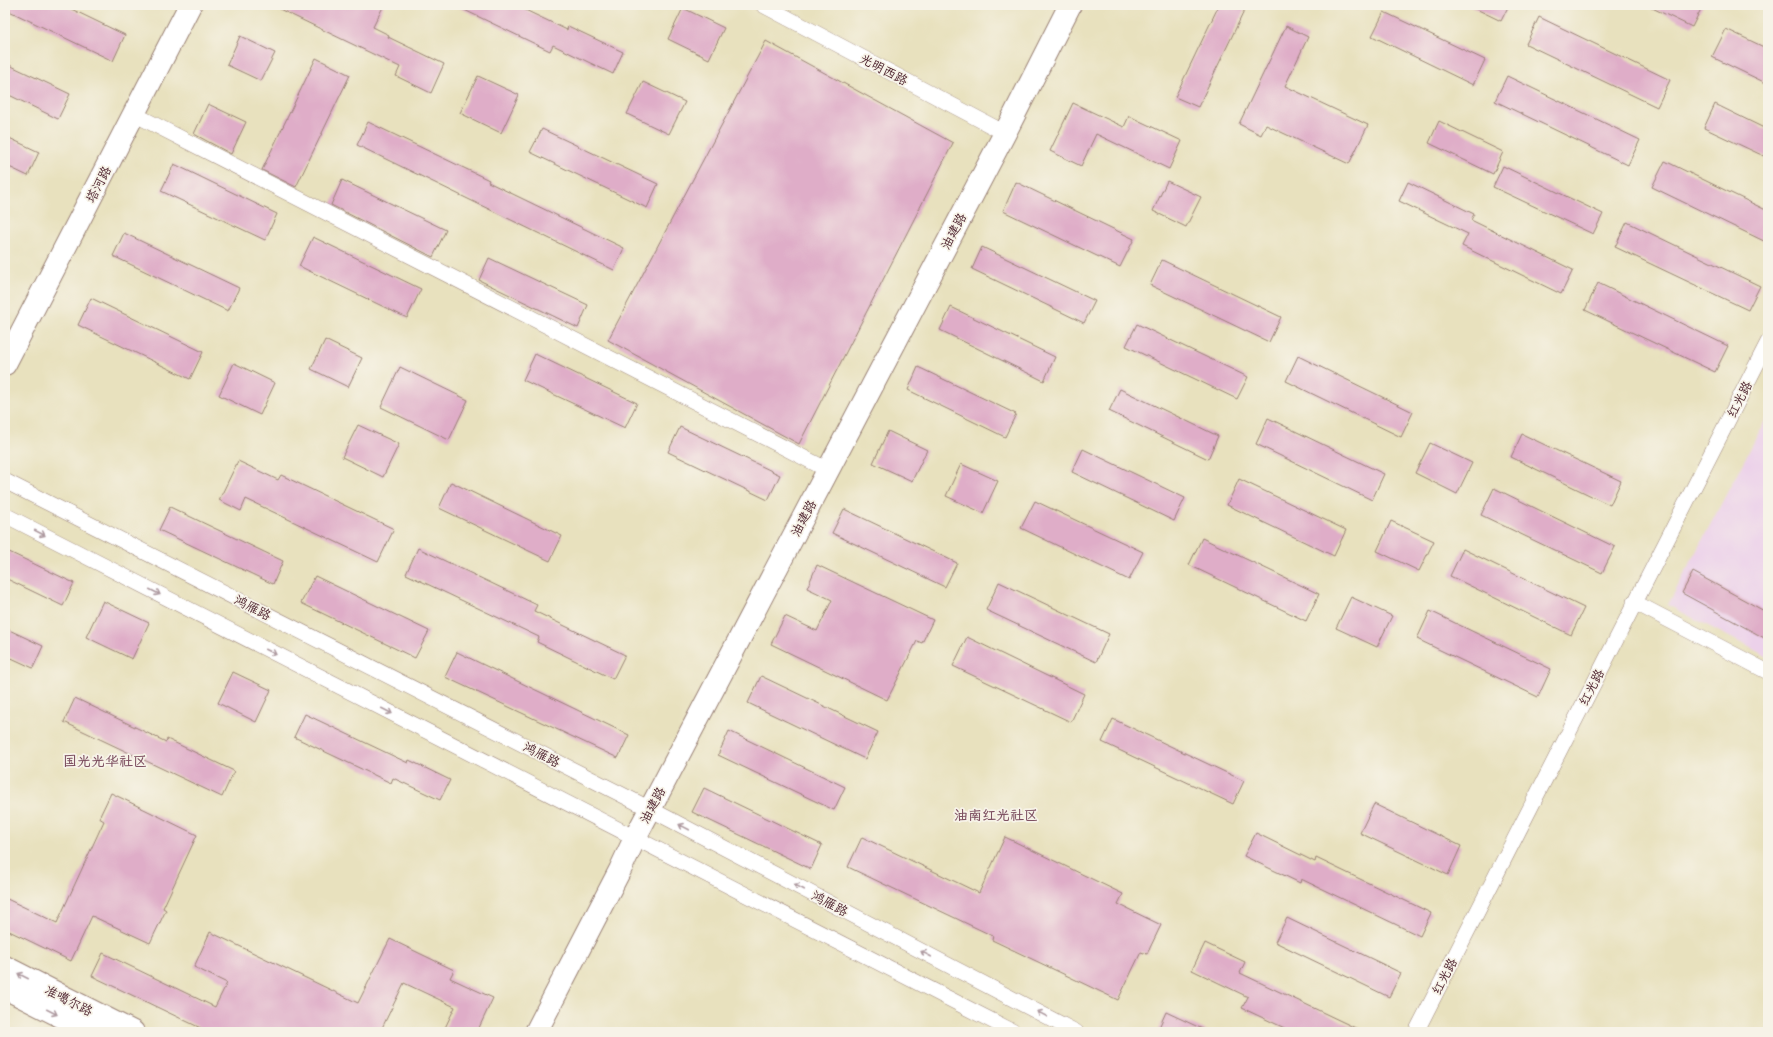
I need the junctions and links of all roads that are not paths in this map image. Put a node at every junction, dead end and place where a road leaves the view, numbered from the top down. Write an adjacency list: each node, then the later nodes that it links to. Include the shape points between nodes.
1 (190, 5): 4 (main road, 塔河路)
2 (763, 5): 5 (street, 光明西路)
3 (1070, 5): 5 (main road, 油建路)
4 (134, 114): 7 (main road, 塔河路); 8 (street)
5 (1005, 133): 8 (main road, 油建路)
6 (1768, 342): 11 (street, 红光路)
7 (5, 364)
8 (828, 470): 13 (main road, 油建路)
9 (5, 481): 13 (street, 鸿雁路)
10 (5, 515): 14 (street, one-way to 14)
11 (1634, 602): 12 (street); 22 (street, 红光路)
12 (1768, 672)
13 (650, 809): 14 (main road, 油建路); 21 (street, 鸿雁路, one-way to 13)
14 (635, 838): 19 (main road, 油建路); 20 (street)
15 (5, 967): 18 (main road, 准噶尔路, one-way to 15)
16 (5, 988): 17 (main road, 准噶尔路, one-way to 17)
17 (92, 1032)
18 (133, 1032)
19 (536, 1032)
20 (1014, 1032)
21 (1076, 1032)
22 (1416, 1032)

